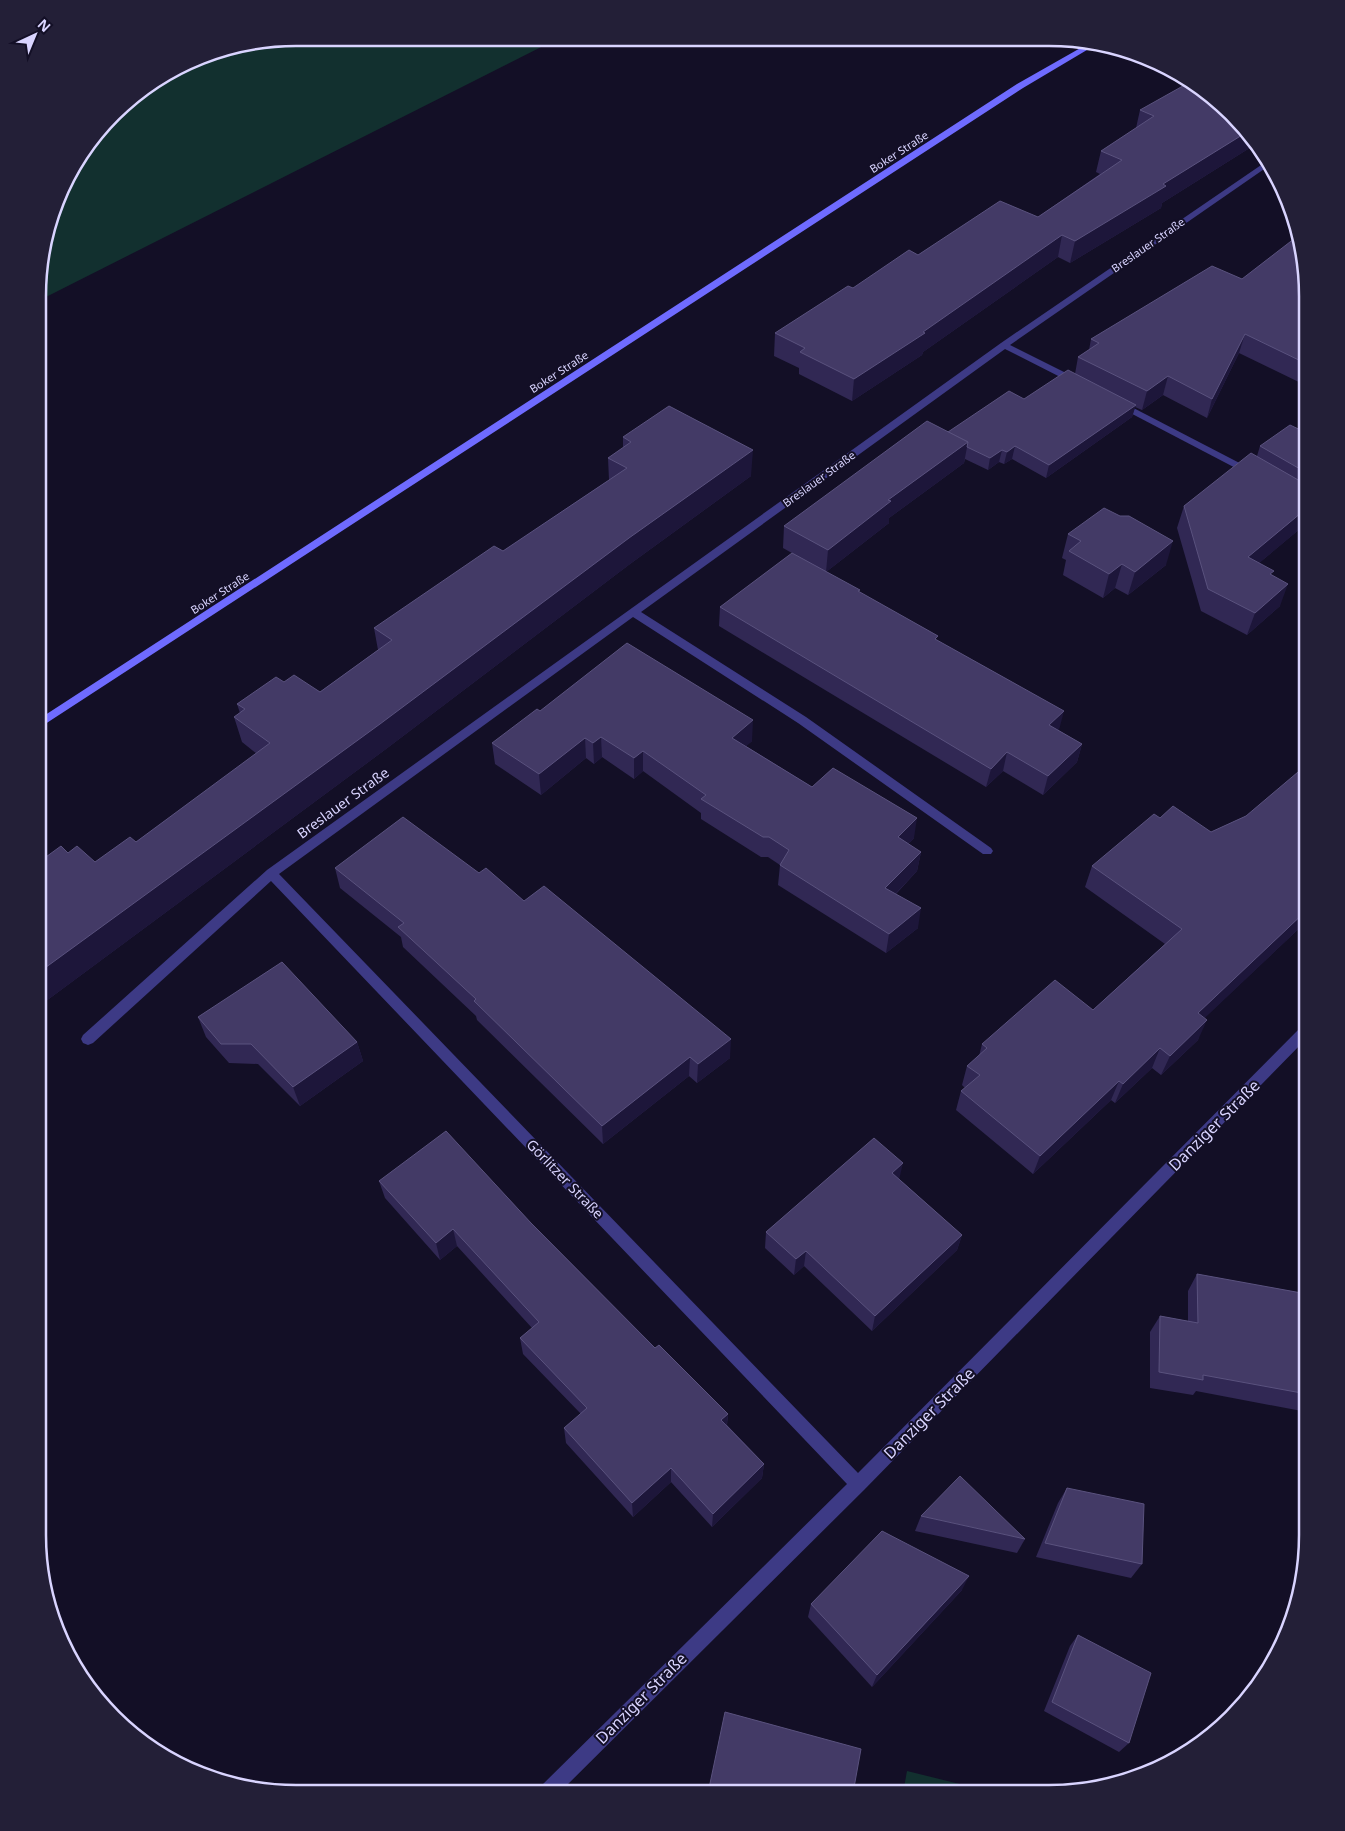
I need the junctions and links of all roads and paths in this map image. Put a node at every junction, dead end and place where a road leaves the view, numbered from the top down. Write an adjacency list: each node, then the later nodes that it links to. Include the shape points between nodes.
1 (1084, 49): 8 (main road, Boker Straße, via 1020,86)
2 (1262, 167): 3 (street, Breslauer Straße)
3 (1004, 345): 4 (street); 7 (street, Breslauer Straße)
4 (1082, 385)
5 (1109, 398): 6 (street)
6 (1259, 477)
7 (633, 612): 9 (street, via 802,720); 10 (street, Breslauer Straße)
8 (46, 719)
9 (987, 851)
10 (271, 873): 12 (street, Breslauer Straße); 13 (street, Görlitzer Straße)
11 (1299, 1038): 13 (street, Danziger Straße)
12 (88, 1039)
13 (858, 1484): 14 (street, Danziger Straße)
14 (554, 1785)

